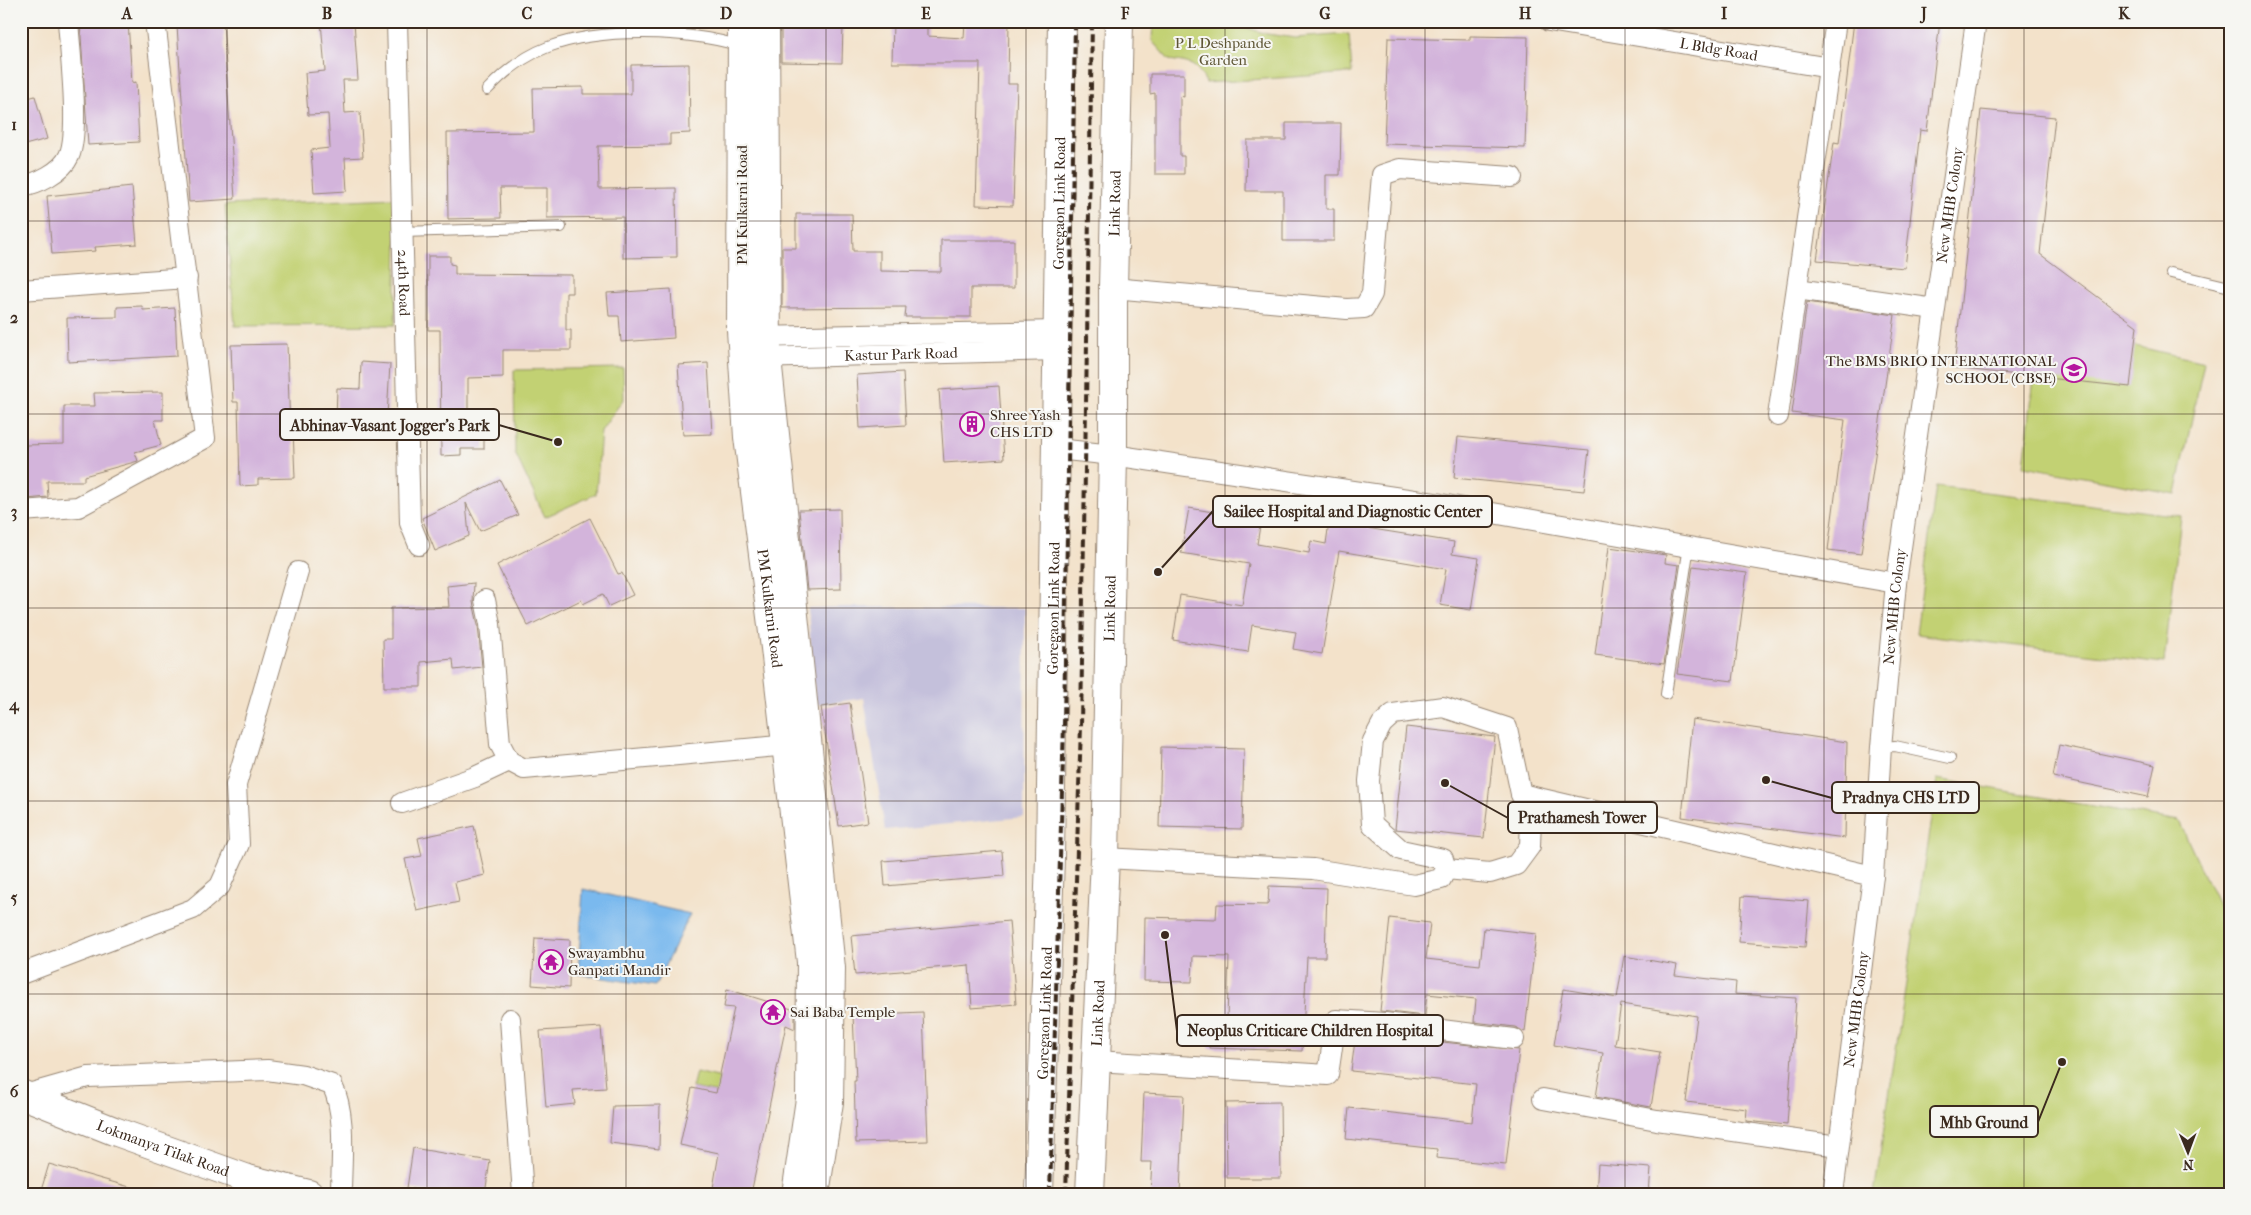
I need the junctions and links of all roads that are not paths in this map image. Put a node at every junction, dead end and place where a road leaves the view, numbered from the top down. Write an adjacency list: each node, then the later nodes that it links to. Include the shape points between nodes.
1 (68, 21): 14 (street, via 75,135 69,157 52,174)
2 (156, 21): 18 (street)
3 (397, 21): 16 (street, 24th Road)
4 (765, 21): 25 (main road, PM Kulkarni Road)
5 (1062, 21): 24 (main road, Goregaon Link Road)
6 (1119, 21): 20 (main road, Link Road)
7 (1549, 21): 11 (street, L Bldg Road)
8 (1836, 21): 11 (street)
9 (1976, 21): 23 (street, New MHB Colony)
10 (742, 34): 12 (lane, via 652,34 571,39 546,47 505,71); 25 (main road, PM Kulkarni Road)
11 (1830, 68): 21 (street)
12 (487, 90)
13 (1512, 177): 20 (street, via 1400,169 1382,176 1372,294 1364,308)
14 (21, 186)
15 (561, 227): 16 (lane)
16 (402, 232): 30 (street, 24th Road, via 410,524)
17 (2171, 273): 19 (lane)
18 (187, 278): 22 (street); 29 (street, via 205,438 78,507)
19 (2230, 287)
20 (1113, 288): 28 (main road, Link Road)
21 (1797, 289): 23 (street); 26 (street)
22 (21, 290)
23 (1935, 309): 33 (street, New MHB Colony)
24 (1058, 340): 25 (street, Kastur Park Road); 27 (main road, Goregaon Link Road)
25 (755, 348): 36 (main road, PM Kulkarni Road, via 748,437)
26 (1778, 416)
27 (1057, 449): 28 (street); 58 (main road, Goregaon Link Road, via 1050,856)
28 (1113, 455): 31 (street, via 1441,504); 42 (main road, Link Road)
29 (21, 510)
30 (419, 544)
31 (1689, 546): 33 (street); 35 (lane)
32 (298, 572): 45 (street, via 236,785 240,844 220,886 193,909)
33 (1896, 583): 37 (street, New MHB Colony)
34 (484, 600): 39 (street, via 490,624 497,730)
35 (1666, 694)
36 (797, 744): 39 (street, via 524,769); 56 (main road, PM Kulkarni Road, via 811,962 810,1099); 57 (main road, PM Kulkarni Road, via 831,968 829,1102)
37 (1881, 747): 38 (lane, via 1895,746); 44 (street, New MHB Colony)
38 (1950, 758)
39 (508, 761): 41 (street, via 475,777)
40 (1520, 794): 43 (street, via 1530,818 1530,846 1516,865 1490,873); 43 (street, via 1507,728 1443,707 1393,714 1382,724 1373,741 1368,781 1372,824 1401,850 1443,859); 44 (street)
41 (402, 803)
42 (1105, 858): 43 (street, via 1313,869 1414,885 1441,879); 48 (main road, Link Road)
43 (1446, 869)
44 (1873, 876): 51 (street, New MHB Colony)
45 (21, 974)
46 (510, 1019): 55 (street)
47 (1514, 1039): 48 (street, via 1336,1020 1328,1076)
48 (1096, 1061): 59 (main road, Link Road)
49 (22, 1098): 52 (main road, Lokmanya Tilak Road, via 212,1185); 53 (main road, Lokmanya Tilak Road, via 248,1179); 54 (street, via 88,1077 267,1070 303,1075 332,1085 337,1094)
50 (1543, 1098): 51 (street, via 1657,1120)
51 (1838, 1146): 60 (street, New MHB Colony)
52 (248, 1194)
53 (309, 1194)
54 (342, 1194)
55 (523, 1194)
56 (796, 1194)
57 (816, 1194)
58 (1039, 1194)
59 (1090, 1194)
60 (1833, 1194)

